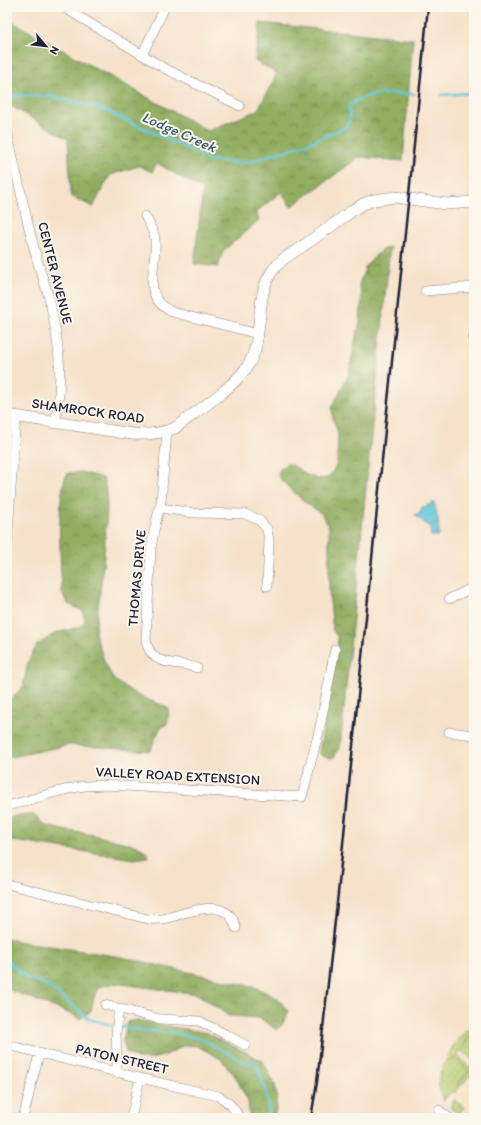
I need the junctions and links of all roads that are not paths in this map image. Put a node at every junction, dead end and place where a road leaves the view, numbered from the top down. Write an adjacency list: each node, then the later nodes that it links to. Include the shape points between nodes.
1 (63, 7): 3 (street)
2 (165, 7): 3 (street)
3 (142, 55): 4 (street)
4 (240, 106)
5 (7, 132): 12 (street, CENTER AVENUE, via 54,325 60,371)
6 (474, 202): 10 (street, SHAMROCK ROAD, via 446,204 395,197 374,200 353,210 271,272 264,289)
7 (145, 216): 10 (street, via 155,237 152,285 160,304 172,312)
8 (474, 287): 9 (street)
9 (425, 291)
10 (258, 334): 13 (street, SHAMROCK ROAD, via 252,359 240,376 201,409)
11 (12, 415): 12 (street, SHAMROCK ROAD); 15 (street)
12 (55, 422): 13 (street, SHAMROCK ROAD, via 132,434 150,435)
13 (167, 431): 14 (street, THOMAS DRIVE)
14 (160, 508): 16 (street, via 194,513 245,514 259,520 267,529 269,541); 20 (street, THOMAS DRIVE, via 151,549 147,646 154,658 160,661)
15 (7, 546)
16 (267, 586)
17 (474, 587): 18 (street)
18 (449, 599)
19 (334, 649): 23 (street, VALLEY ROAD EXTENSION, via 320,727 302,797 103,785 84,786)
20 (197, 668)
21 (449, 732): 22 (street)
22 (474, 735)
23 (7, 806)
24 (7, 884): 25 (street, via 148,919 157,920 197,910 220,909 231,916)
25 (236, 928)
26 (105, 1005): 27 (street)
27 (119, 1008): 29 (street, via 160,1019 199,1021); 31 (street, via 116,1033)
28 (7, 1046): 30 (street, PATON STREET)
29 (245, 1046)
30 (39, 1054): 31 (street, PATON STREET); 34 (street)
31 (117, 1073): 32 (street, PATON STREET)
32 (140, 1078): 35 (street); 36 (street, PATON STREET, via 218,1096 229,1102)
33 (439, 1110): 37 (street)
34 (23, 1118)
35 (131, 1118)
36 (239, 1118)
37 (450, 1118)

